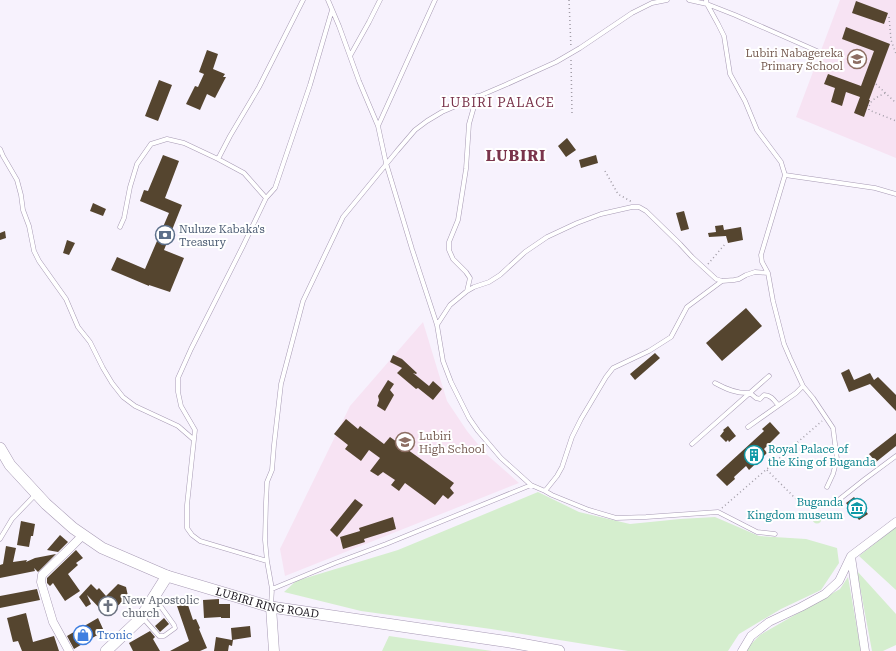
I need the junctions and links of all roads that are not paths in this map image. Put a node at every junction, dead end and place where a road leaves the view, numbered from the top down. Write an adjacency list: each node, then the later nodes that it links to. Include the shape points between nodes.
1 (303, 0): 14 (lane, via 259,87)
2 (328, 0): 8 (lane)
3 (380, 0): 10 (lane)
4 (435, 0): 12 (lane)
5 (667, 0): 11 (lane, via 652,3 632,13 556,62)
6 (689, 0): 7 (lane)
7 (707, 1): 9 (lane); 16 (lane, via 724,36 730,74 758,130 781,162)
8 (332, 10): 10 (lane); 18 (lane, via 310,86 275,188)
9 (817, 51)
10 (350, 56): 12 (lane)
11 (477, 96): 15 (lane, via 427,121 415,130); 22 (lane, via 469,124 466,169 458,220 449,242 453,259 470,278)
12 (378, 126): 15 (lane)
13 (0, 149): 30 (lane, via 17,180 34,251 66,299 78,326 90,342 112,383 123,397 135,406 178,426)
14 (218, 159): 18 (lane, via 244,173); 19 (lane, via 184,143 167,139 151,144 137,164)
15 (386, 163): 23 (lane); 45 (lane, via 343,217 303,301 281,384 272,470 267,482)
16 (785, 175): 17 (lane, via 875,188); 20 (lane, via 761,255)
17 (896, 194)
18 (266, 198): 30 (lane, via 178,378 181,406 195,430)
19 (120, 227)
20 (768, 273): 21 (lane, via 756,272 739,279); 26 (lane, via 784,344)
21 (722, 281): 22 (lane, via 705,269 646,211 632,207 601,214 547,237 525,252 500,275); 37 (lane, via 687,307 671,337 613,368 581,419 557,476)
22 (466, 291): 23 (lane, via 450,305)
23 (437, 325): 35 (lane, via 443,361 469,418 501,458)
24 (769, 376): 27 (lane)
25 (715, 382): 27 (lane, via 741,394)
26 (803, 386): 28 (lane); 36 (lane, via 833,428 836,459 834,474)
27 (750, 393): 28 (lane, via 760,399 767,395); 31 (lane)
28 (778, 405): 29 (lane)
29 (748, 427)
30 (193, 439): 45 (lane, via 187,528 200,541)
31 (692, 444)
32 (0, 448): 34 (main road, LUBIRI RING ROAD)
33 (896, 456): 39 (lane)
34 (5, 464): 38 (main road, LUBIRI RING ROAD)
35 (531, 485): 37 (lane); 47 (lane)
36 (827, 487)
37 (545, 490): 41 (lane, via 588,510 616,518 718,512 758,532)
38 (37, 494): 42 (main road, LUBIRI RING ROAD); 43 (lane, via 12,519)
39 (836, 502)
40 (896, 522): 44 (street)
41 (775, 534)
42 (83, 535): 46 (main road, LUBIRI RING ROAD, via 102,548); 51 (street, via 41,578 53,622)
43 (0, 539)
44 (851, 556): 55 (street, via 839,580 825,594 769,622 751,636); 56 (street)
45 (267, 561): 47 (lane)
46 (167, 576): 48 (main road); 49 (main road, LUBIRI RING ROAD)
47 (272, 589): 49 (lane)
48 (154, 597): 50 (main road); 50 (lane, via 174,628 164,636 159,636)
49 (271, 607): 53 (street); 54 (main road, LUBIRI RING ROAD)
50 (142, 616): 52 (main road)
51 (69, 651)
52 (106, 651)
53 (274, 651)
54 (559, 651)
55 (742, 651)
56 (864, 651)

